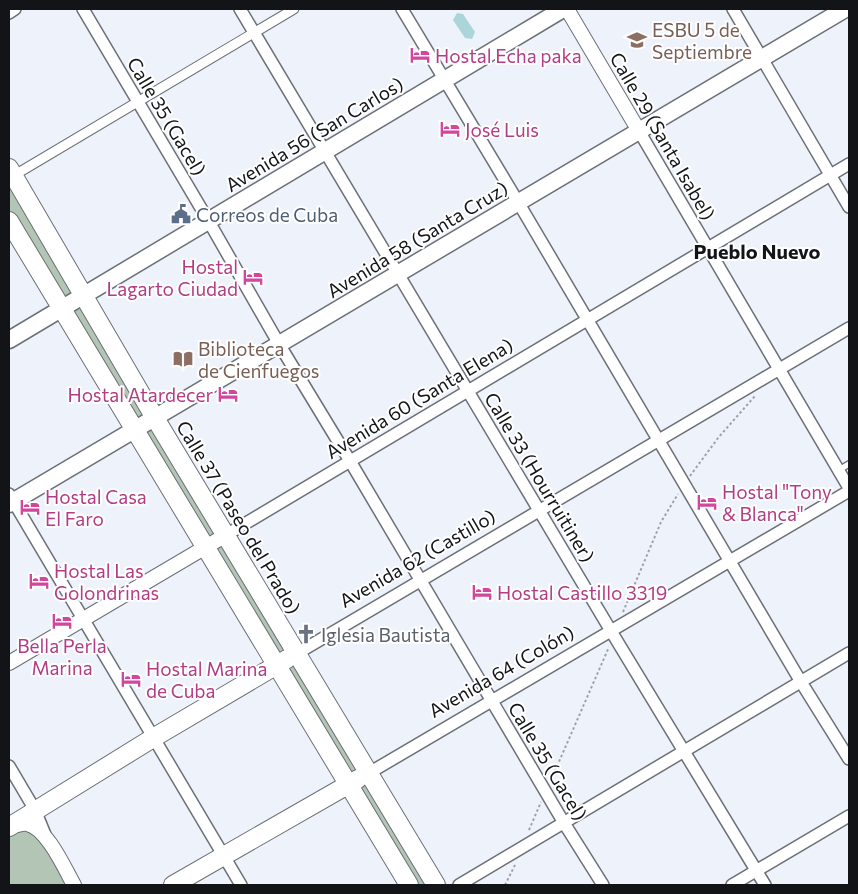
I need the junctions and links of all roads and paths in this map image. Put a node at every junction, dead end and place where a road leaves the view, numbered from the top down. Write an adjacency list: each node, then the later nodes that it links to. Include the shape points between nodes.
1 (15, 9): 9 (street)
2 (83, 9): 13 (street, Calle 35 (Gacel))
3 (240, 9): 10 (street, Calle 33 (Hourruitiner))
4 (294, 9): 10 (street)
5 (402, 9): 12 (street)
6 (565, 9): 12 (main road, Avenida 56 (San Carlos)); 14 (street, Calle 29 (Santa Isabel))
7 (733, 9): 11 (street)
8 (845, 9): 11 (main road, Avenida 58 (Santa Cruz))
9 (9, 13)
10 (255, 32): 13 (street); 15 (street, Calle 33 (Hourruitiner))
11 (762, 58): 14 (main road, Avenida 58 (Santa Cruz)); 18 (street)
12 (445, 80): 15 (main road, Avenida 56 (San Carlos)); 19 (street)
13 (138, 102): 17 (street); 21 (street, Calle 35 (Gacel))
14 (639, 131): 19 (main road, Avenida 58 (Santa Cruz)); 23 (street, Calle 29 (Santa Isabel))
15 (325, 150): 21 (main road, Avenida 56 (San Carlos)); 24 (street, Calle 33 (Hourruitiner))
16 (849, 164): 18 (street, Avenida 60 (Santa Elena))
17 (10, 174): 25 (main road, Calle 37 (Paseo del Prado))
18 (831, 175): 20 (street); 23 (street, Avenida 60 (Santa Elena))
19 (518, 202): 24 (main road, Avenida 58 (Santa Cruz)); 27 (street)
20 (849, 207)
21 (208, 220): 25 (main road, Avenida 56 (San Carlos)); 30 (street, Calle 35 (Gacel))
22 (9, 221): 26 (main road)
23 (708, 248): 27 (street, Avenida 60 (Santa Elena)); 31 (street, Calle 29 (Santa Isabel))
24 (398, 273): 30 (main road, Avenida 58 (Santa Cruz)); 32 (street, Calle 33 (Hourruitiner))
25 (83, 295): 26 (main road, Avenida 56 (San Carlos)); 33 (main road, Calle 37 (Paseo del Prado))
26 (61, 309): 29 (main road, Avenida 56 (San Carlos)); 34 (main road)
27 (588, 320): 32 (street, Avenida 60 (Santa Elena)); 35 (street)
28 (849, 328): 31 (street, Avenida 62 (Castillo))
29 (9, 340)
30 (279, 344): 33 (main road, Avenida 58 (Santa Cruz)); 36 (street, Calle 35 (Gacel))
31 (779, 369): 35 (street, Avenida 62 (Castillo)); 38 (street, Calle 29 (Santa Isabel))
32 (468, 391): 36 (street, Avenida 60 (Santa Elena)); 41 (street, Calle 33 (Hourruitiner))
33 (155, 418): 34 (main road, Avenida 58 (Santa Cruz)); 42 (main road, Calle 37 (Paseo del Prado))
34 (134, 430): 40 (main road, Avenida 58 (Santa Cruz)); 43 (main road)
35 (659, 440): 41 (street, Avenida 62 (Castillo)); 44 (street)
36 (350, 461): 42 (street, Avenida 60 (Santa Elena)); 45 (street, Calle 35 (Gacel))
37 (849, 464): 38 (lane)
38 (839, 470): 39 (street, Calle 29 (Santa Isabel))
39 (849, 490): 44 (street, Avenida 64 (Colón))
40 (10, 500): 46 (street)
41 (539, 510): 45 (street, Avenida 62 (Castillo)); 47 (street, Calle 33 (Hourruitiner))
42 (226, 534): 43 (street, Avenida 60 (Santa Elena)); 49 (main road, Calle 37 (Paseo del Prado))
43 (205, 547): 46 (street, Avenida 60 (Santa Elena)); 51 (main road)
44 (730, 561): 47 (street, Avenida 64 (Colón)); 52 (street)
45 (421, 580): 49 (street, Avenida 62 (Castillo)); 53 (street, Calle 35 (Gacel))
46 (84, 618): 50 (street, Avenida 60 (Santa Elena)); 54 (street)
47 (611, 631): 53 (street, Avenida 64 (Colón)); 55 (street, Calle 33 (Hourruitiner))
48 (849, 653): 52 (street)
49 (296, 654): 51 (main road, Avenida 62 (Castillo)); 58 (main road, Calle 37 (Paseo del Prado))
50 (9, 663)
51 (277, 665): 54 (main road, Avenida 62 (Castillo)); 59 (main road)
52 (801, 682): 55 (street); 56 (street)
53 (492, 702): 58 (street, Avenida 64 (Colón)); 62 (street, Calle 35 (Gacel))
54 (153, 738): 60 (main road, Avenida 62 (Castillo)); 65 (street)
55 (684, 751): 62 (street); 66 (street, Calle 33 (Hourruitiner))
56 (848, 752)
57 (9, 766): 60 (street)
58 (369, 773): 59 (main road, Avenida 64 (Colón)); 71 (main road, Calle 37 (Paseo del Prado))
59 (349, 784): 65 (main road, Avenida 64 (Colón)); 70 (main road)
60 (35, 810): 63 (main road, Avenida 62 (Castillo)); 64 (street)
61 (849, 816): 66 (street)
62 (564, 823): 72 (street); 73 (street, Calle 35 (Gacel))
63 (10, 827): 64 (street, via 26,824)
64 (46, 837): 67 (street)
65 (223, 855): 68 (main road, Avenida 64 (Colón)); 69 (street)
66 (756, 871): 74 (street); 75 (street, Calle 33 (Hourruitiner))
67 (74, 885)
68 (173, 885)
69 (241, 885)
70 (409, 885)
71 (436, 885)
72 (459, 885)
73 (602, 885)
74 (732, 885)
75 (765, 885)

